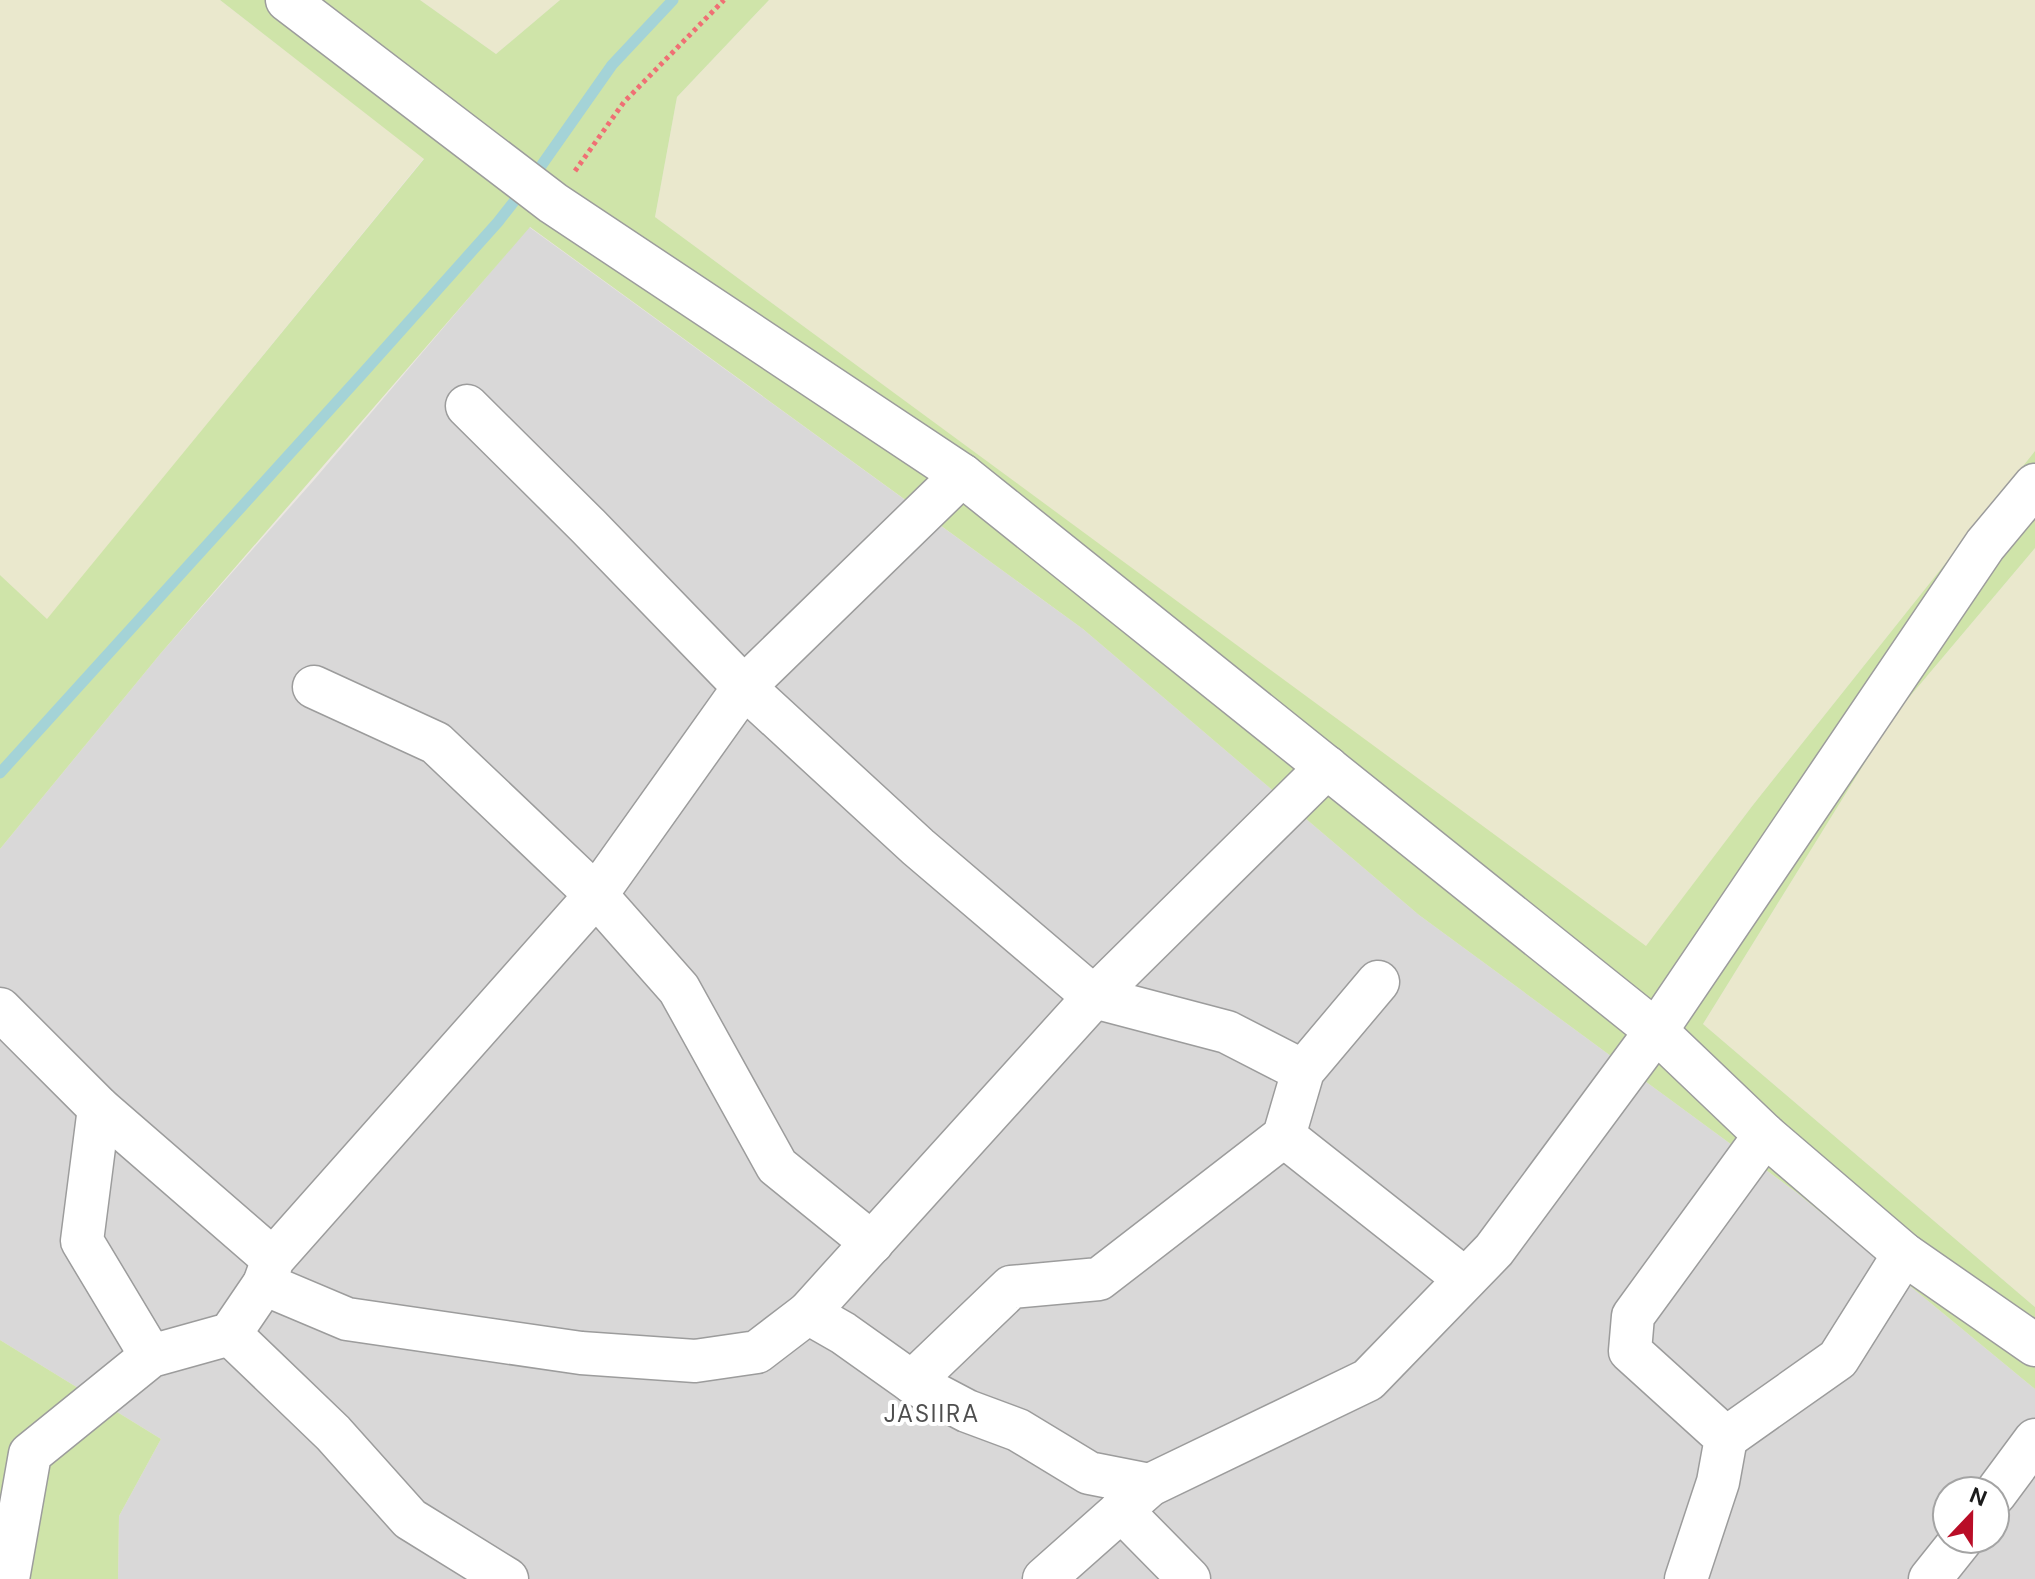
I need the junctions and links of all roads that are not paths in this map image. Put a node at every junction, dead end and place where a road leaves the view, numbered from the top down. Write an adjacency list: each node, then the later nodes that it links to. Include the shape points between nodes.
1 (287, 0): 3 (street, via 553,203)
2 (467, 406): 6 (street)
3 (962, 475): 6 (street); 7 (street)
4 (2035, 485): 12 (street, via 1985,545)
5 (314, 687): 8 (street, via 436,743)
6 (744, 687): 8 (street); 10 (street, via 918,847)
7 (1327, 767): 10 (street); 12 (street)
8 (596, 895): 17 (street, via 679,989 777,1166); 19 (street)
9 (1378, 982): 13 (street)
10 (1094, 997): 13 (street, via 1227,1032); 17 (street)
11 (0, 1009): 14 (street)
12 (1656, 1031): 15 (street); 20 (street, via 1494,1250)
13 (1303, 1071): 16 (street)
14 (99, 1108): 19 (street); 24 (street, via 82,1241)
15 (1765, 1135): 18 (street); 26 (street, via 1633,1316 1630,1351)
16 (1284, 1136): 20 (street); 25 (street, via 1099,1279 1011,1287)
17 (872, 1243): 21 (street)
18 (1904, 1254): 23 (street); 26 (street, via 1838,1359)
19 (268, 1271): 21 (street, via 347,1319 581,1353 695,1361 757,1352); 22 (street)
20 (1465, 1279): 30 (street, via 1368,1380)
21 (808, 1313): 25 (street)
22 (230, 1334): 24 (street); 32 (street, via 333,1433 410,1519)
23 (2035, 1345)
24 (151, 1356): 28 (street)
25 (912, 1382): 30 (street, via 1018,1430)
26 (1726, 1438): 35 (street, via 1718,1482)
27 (2035, 1440): 29 (street)
28 (15, 1451): 31 (street)
29 (2009, 1475)
30 (1135, 1498): 33 (street); 34 (street)
31 (8, 1579)
32 (507, 1579)
33 (1044, 1579)
34 (1189, 1579)
35 (1686, 1579)

